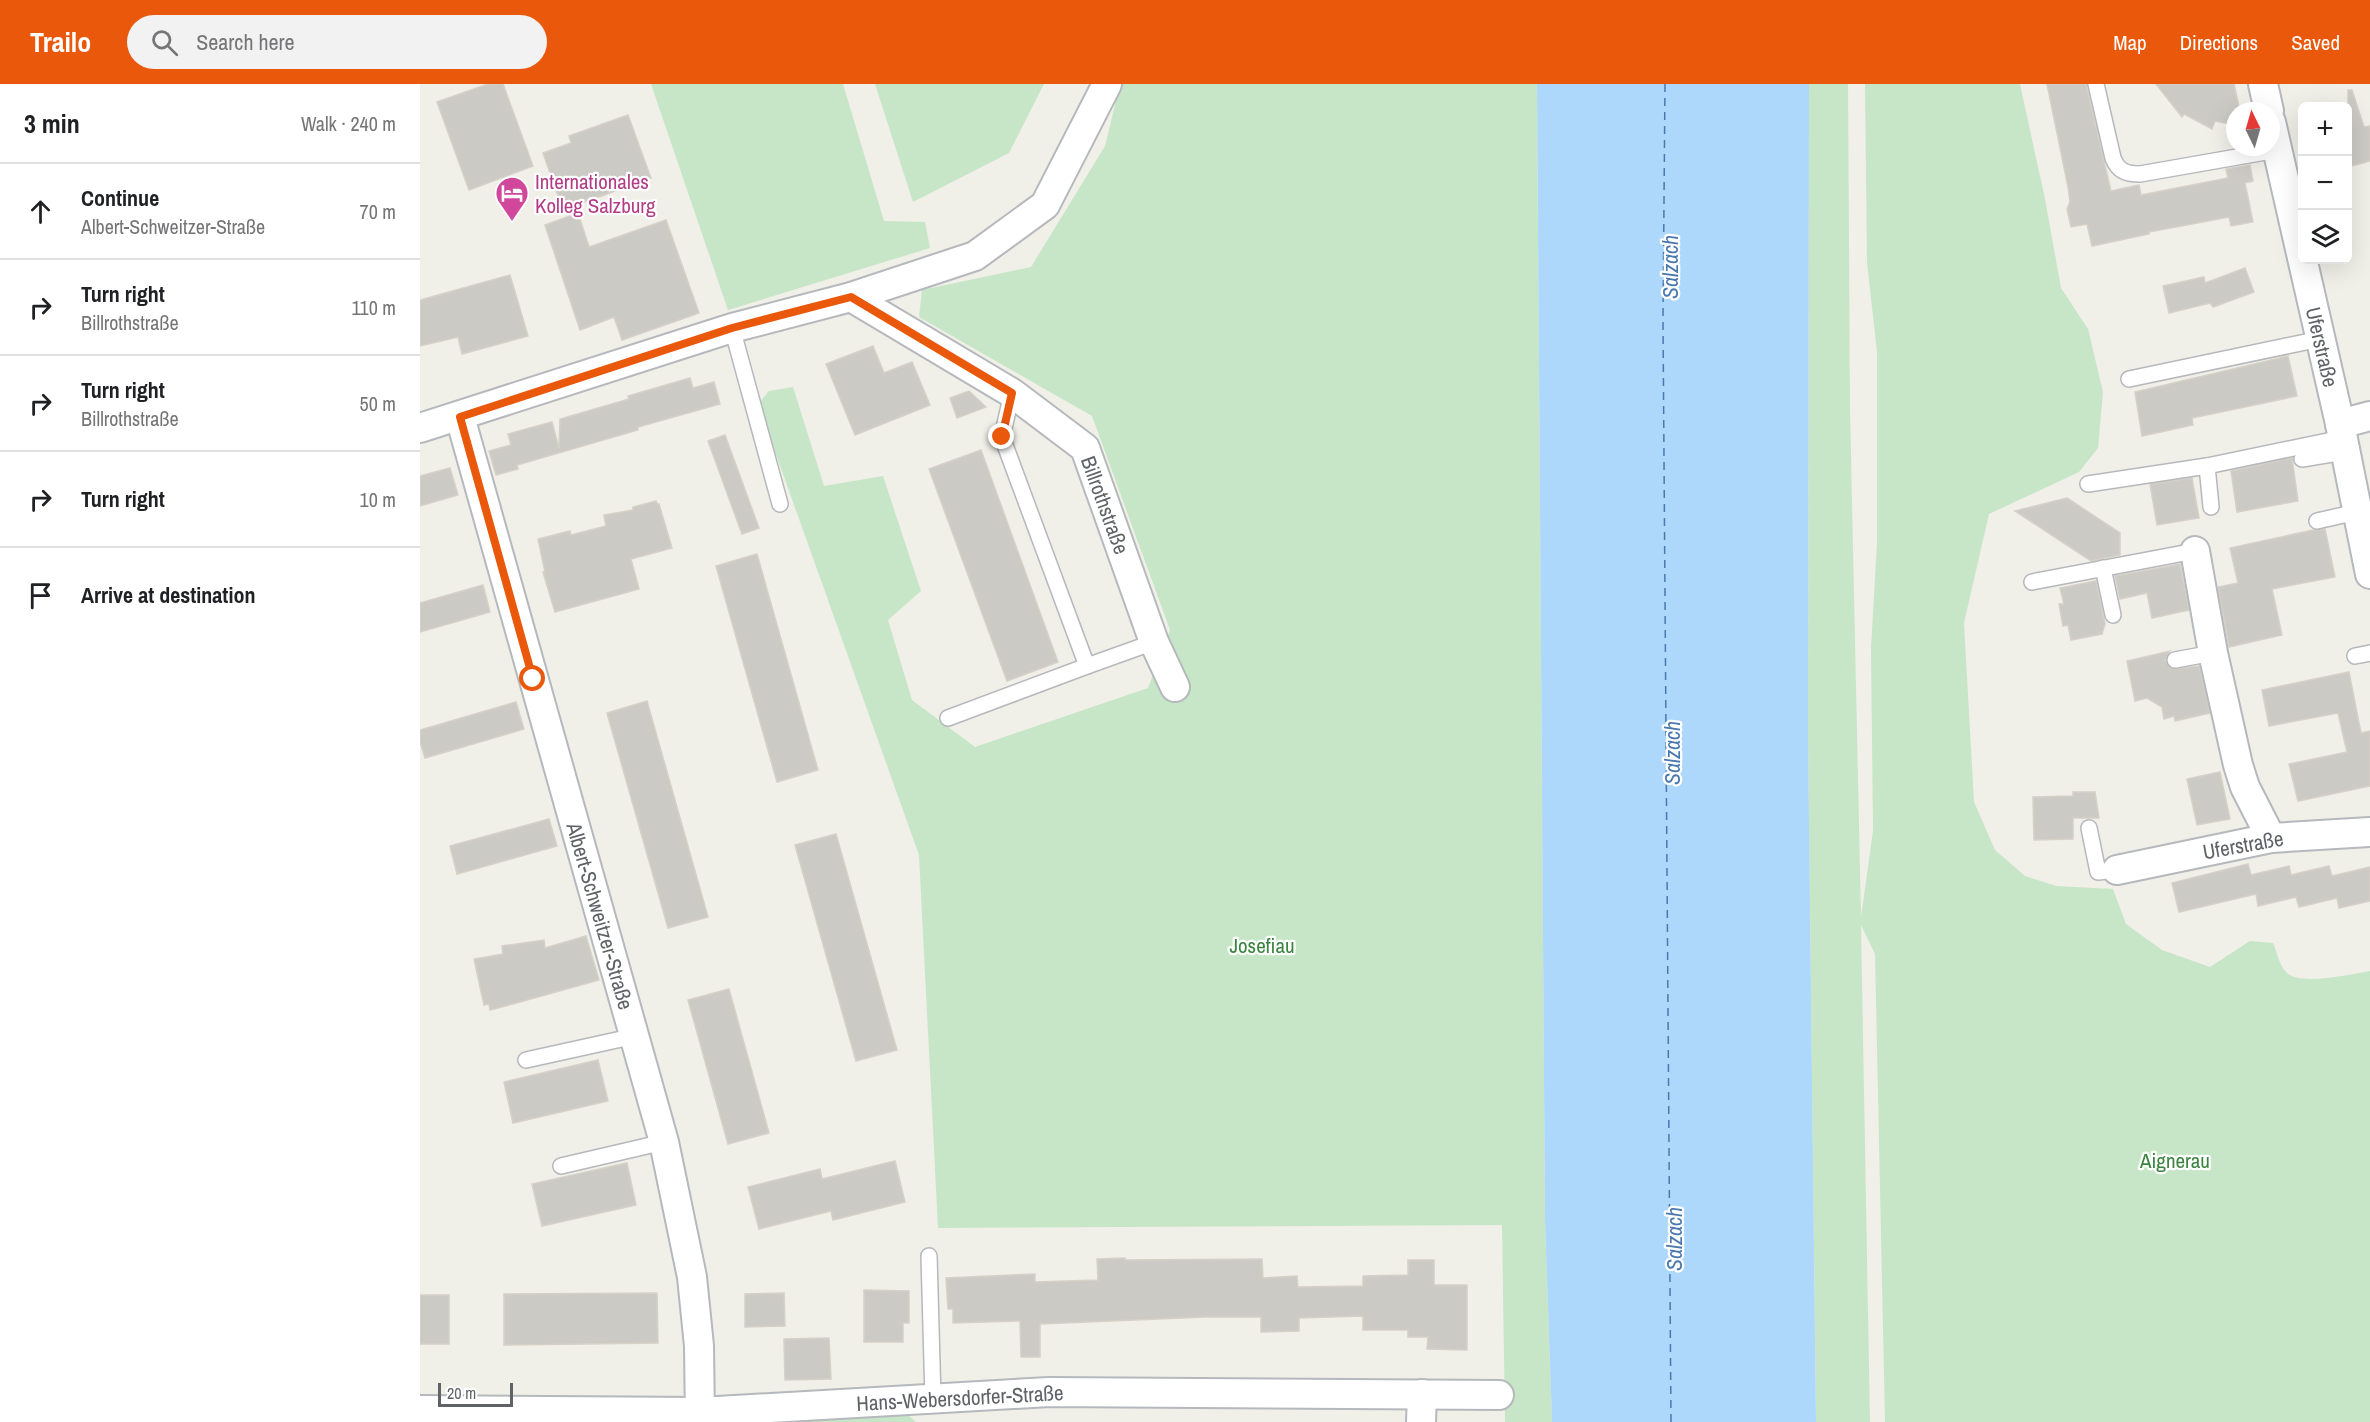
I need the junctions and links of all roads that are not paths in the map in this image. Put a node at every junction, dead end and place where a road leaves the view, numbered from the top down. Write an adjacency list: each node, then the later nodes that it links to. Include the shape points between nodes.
1 (1107, 84): 7 (street, via 1045,205 975,256)
2 (2096, 84): 5 (lane, via 2115,164 2126,173 2140,174)
3 (2263, 84): 4 (street)
4 (2267, 102)
5 (2243, 156)
6 (2278, 156): 9 (street, Uferstraße)
7 (851, 297): 8 (street); 11 (street, Billrothstraße)
8 (732, 328): 13 (street); 19 (lane)
9 (2320, 339): 10 (lane); 15 (street, Uferstraße)
10 (2128, 379)
11 (1012, 393): 28 (street, Billrothstraße, via 1085,448); 31 (lane, via 1002,437)
12 (2370, 416): 15 (street)
13 (460, 417): 14 (street); 38 (street, Albert-Schweitzer-Straße)
14 (420, 428)
15 (2342, 438): 16 (lane); 17 (lane); 21 (street, Uferstraße)
16 (2302, 459)
17 (2207, 466): 18 (lane); 20 (lane)
18 (2088, 484)
19 (780, 504)
20 (2211, 507)
21 (2357, 512): 22 (lane); 25 (street, Uferstraße)
22 (2317, 520)
23 (2195, 551): 24 (lane); 29 (street)
24 (2103, 568): 26 (lane); 27 (lane)
25 (2370, 574)
26 (2032, 582)
27 (2113, 615)
28 (1154, 642): 31 (lane); 32 (street, Billrothstraße)
29 (2213, 652): 30 (lane); 36 (street, via 2245,787)
30 (2175, 660)
31 (1087, 666): 33 (lane)
32 (1175, 687)
33 (948, 718)
34 (2089, 828): 37 (lane, via 2098,872)
35 (2370, 832): 36 (street, Uferstraße)
36 (2271, 838): 37 (street, Uferstraße)
37 (2117, 870)
38 (635, 1036): 39 (lane); 40 (street, Albert-Schweitzer-Straße)
39 (526, 1060)
40 (664, 1142): 41 (lane); 47 (street, Albert-Schweitzer-Straße, via 692,1277 699,1346)
41 (561, 1166)
42 (929, 1256): 46 (lane)
43 (1422, 1394): 44 (street, Hans-Webersdorfer-Straße); 46 (street, Hans-Webersdorfer-Straße, via 1049,1392); 48 (street)
44 (1499, 1395)
45 (420, 1410): 47 (street, Hans-Webersdorfer-Straße)
46 (933, 1410): 47 (street, Hans-Webersdorfer-Straße)
47 (700, 1417)
48 (1421, 1422)

